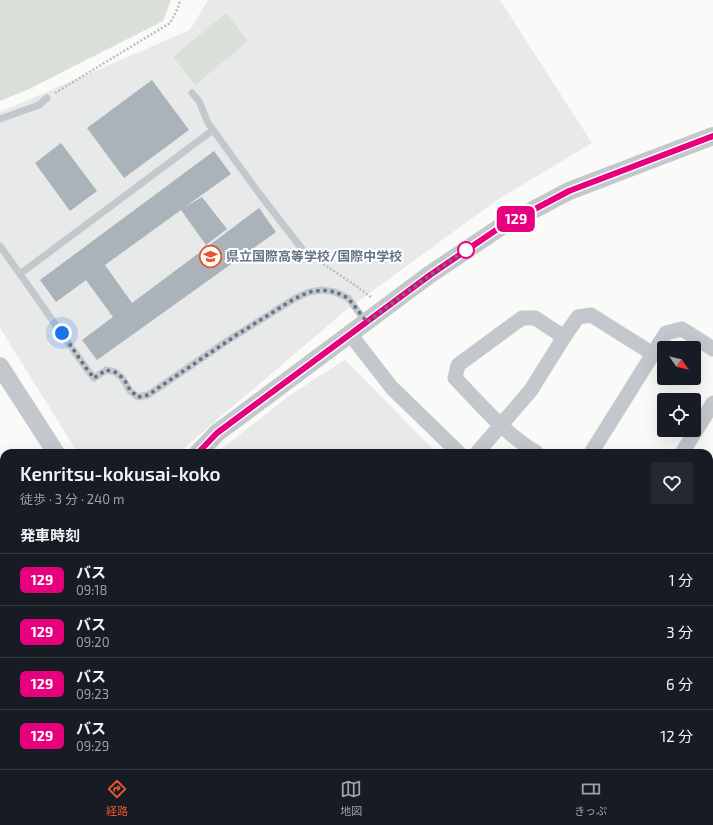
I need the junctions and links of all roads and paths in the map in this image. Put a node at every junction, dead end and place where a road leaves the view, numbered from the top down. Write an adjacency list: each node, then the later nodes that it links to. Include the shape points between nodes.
1 (180, 0): 3 (path, via 170,23)
2 (192, 93): 5 (lane, via 199,101)
3 (47, 98): 4 (lane, via 39,105)
4 (0, 119)
5 (213, 130): 8 (lane); 9 (lane)
6 (713, 136): 11 (street, via 569,191 499,228)
7 (0, 246): 9 (lane)
8 (303, 250): 10 (path)
9 (20, 274): 11 (lane, via 94,378 106,370 115,372 138,397 148,395 239,334 309,292 335,292 348,298)
10 (372, 298)
11 (367, 322): 12 (street)
12 (350, 334): 20 (street, via 217,433); 21 (street, via 392,388)
13 (564, 337): 15 (street, via 578,317 591,315); 18 (street, via 531,390); 18 (street, via 534,318 522,318 458,365 455,378)
14 (713, 349): 15 (street, via 682,329 666,333)
15 (653, 354): 24 (street)
16 (0, 366): 19 (street)
17 (711, 410): 25 (street)
18 (501, 426): 22 (street); 23 (street)
19 (53, 449)
20 (202, 449)
21 (455, 449)
22 (481, 449)
23 (530, 449)
24 (594, 449)
25 (685, 449)

